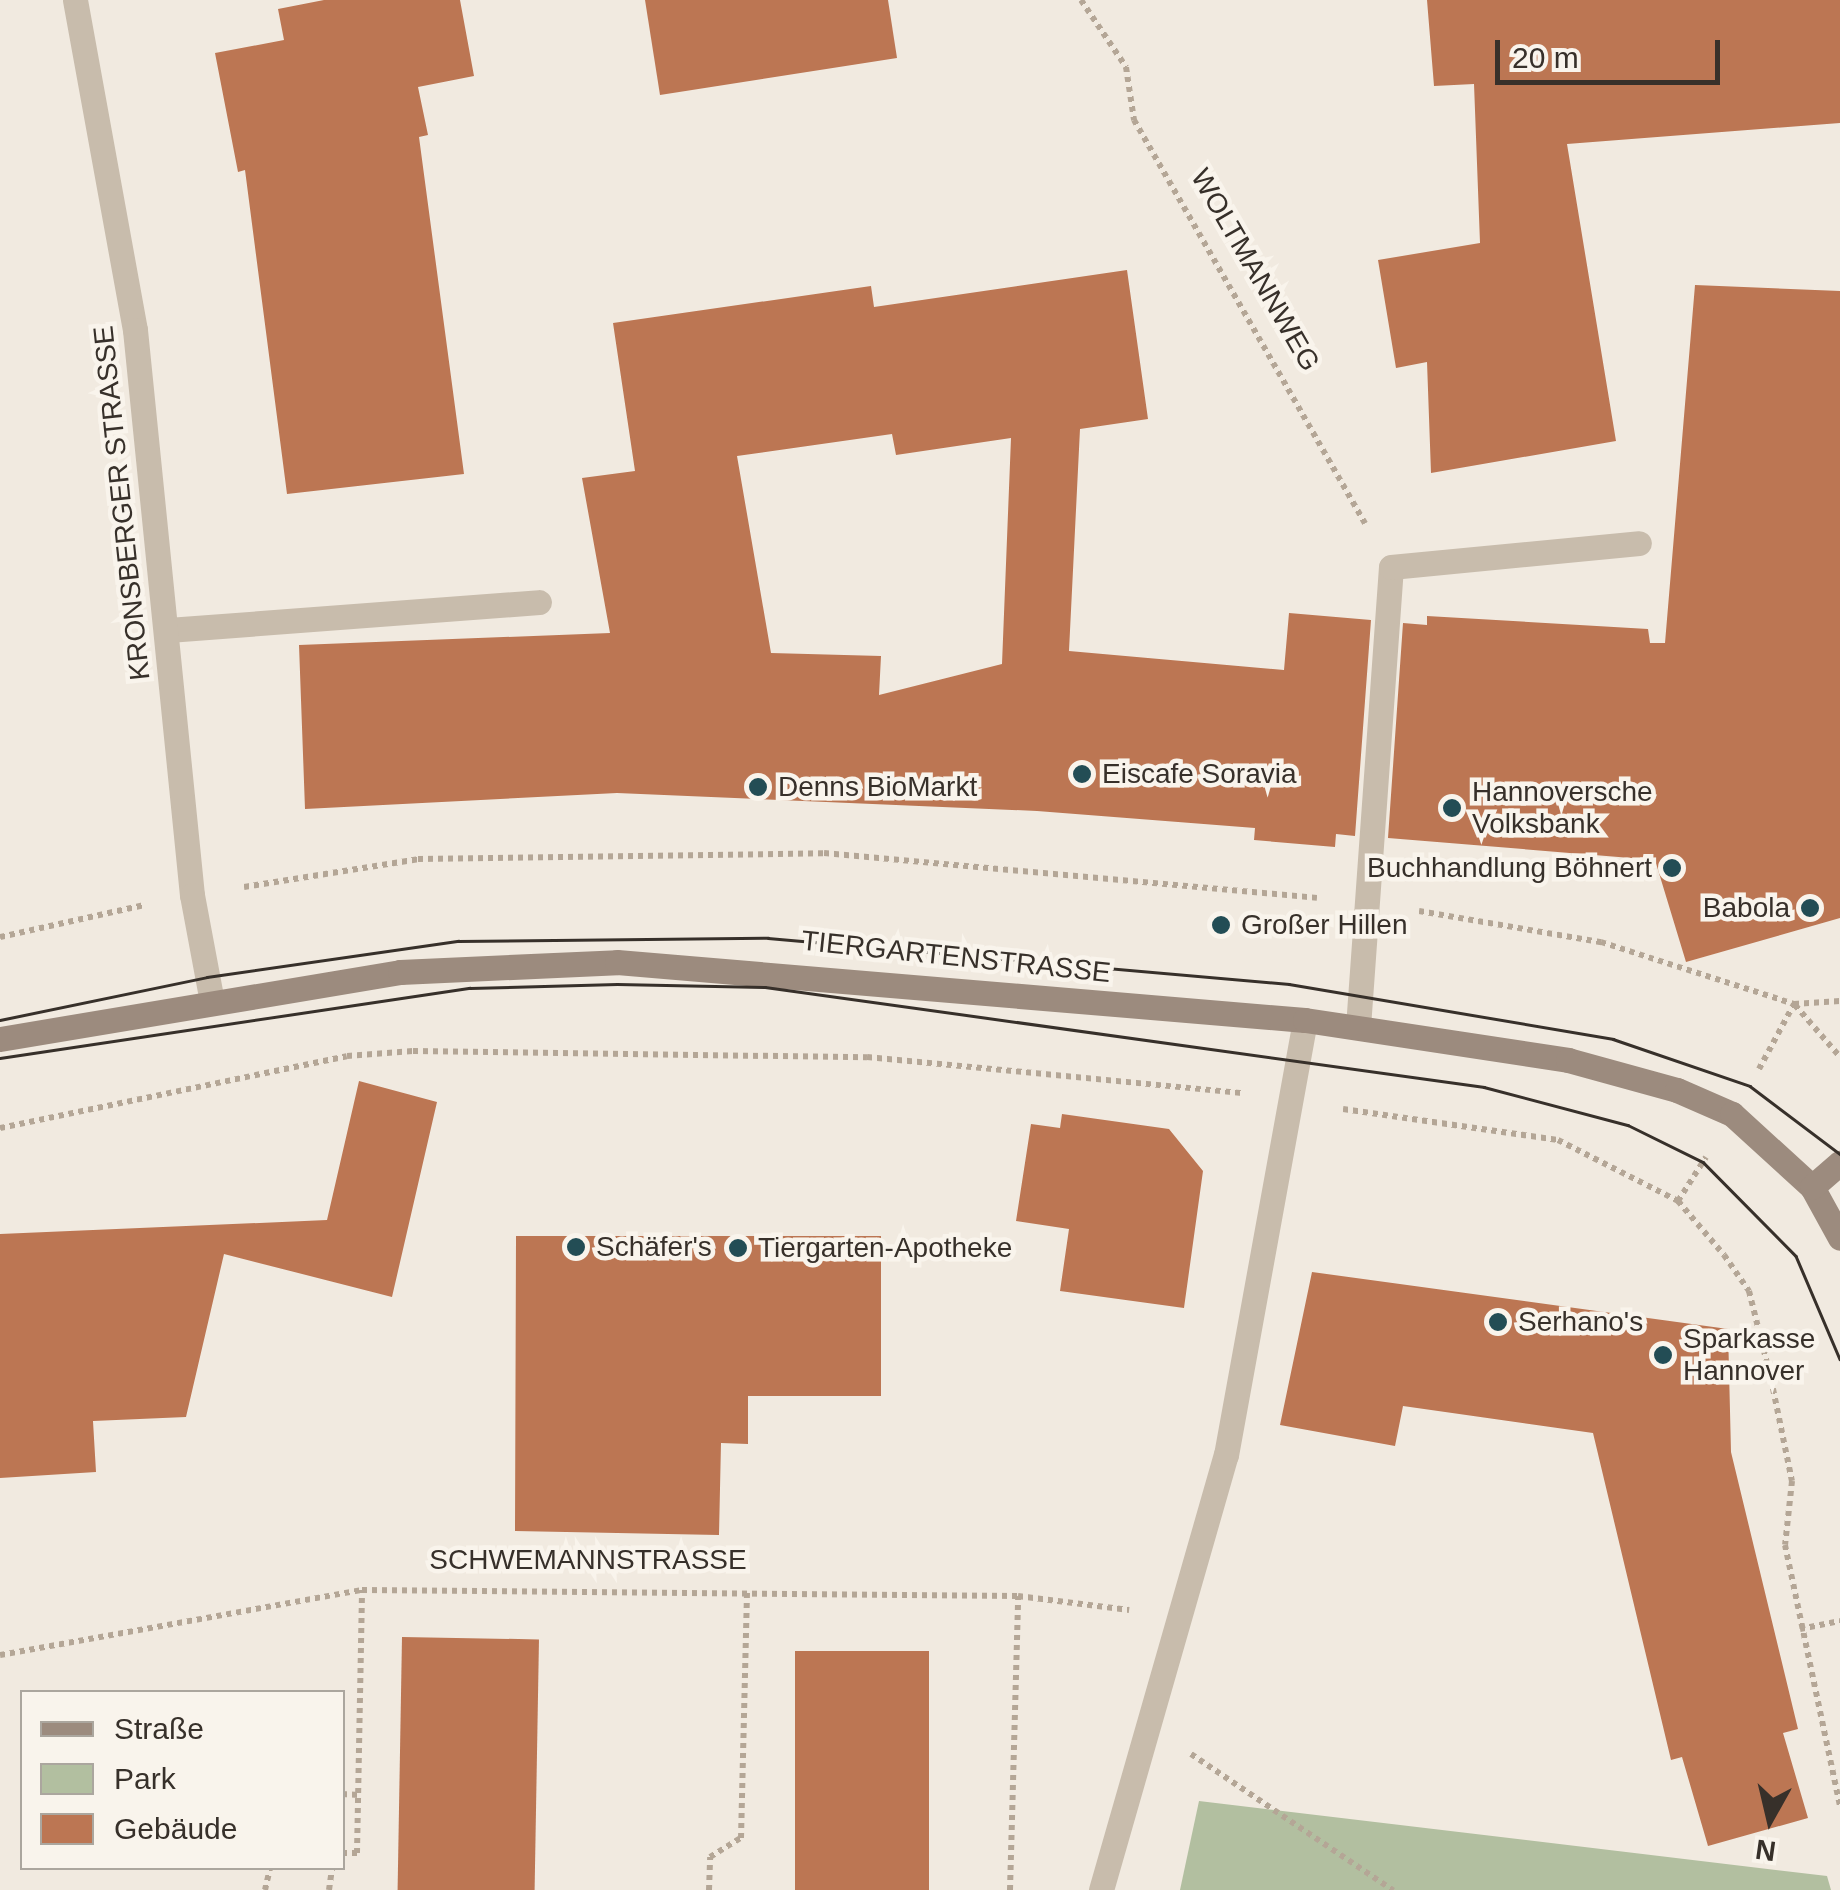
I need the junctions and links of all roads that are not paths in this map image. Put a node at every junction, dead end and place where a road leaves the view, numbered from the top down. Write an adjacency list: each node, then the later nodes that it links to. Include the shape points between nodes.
1 (75, 0): 4 (street, KRONSBERGER STRASSE, via 135,330)
2 (1639, 542): 7 (street, via 1391,567 1374,904)
3 (538, 602): 4 (street)
4 (168, 630): 5 (street, KRONSBERGER STRASSE, via 192,895)
5 (212, 1002): 6 (main road, TIERGARTENSTRASSE, via 400,972 617,962); 8 (main road, TIERGARTENSTRASSE)
6 (1306, 1020): 7 (main road, TIERGARTENSTRASSE); 12 (street, via 1226,1455)
7 (1358, 1027): 10 (main road, TIERGARTENSTRASSE, via 1568,1060 1677,1090 1732,1114)
8 (0, 1039)
9 (1840, 1163): 10 (main road)
10 (1812, 1187): 11 (main road, TIERGARTENSTRASSE)
11 (1840, 1238)
12 (1101, 1890)

